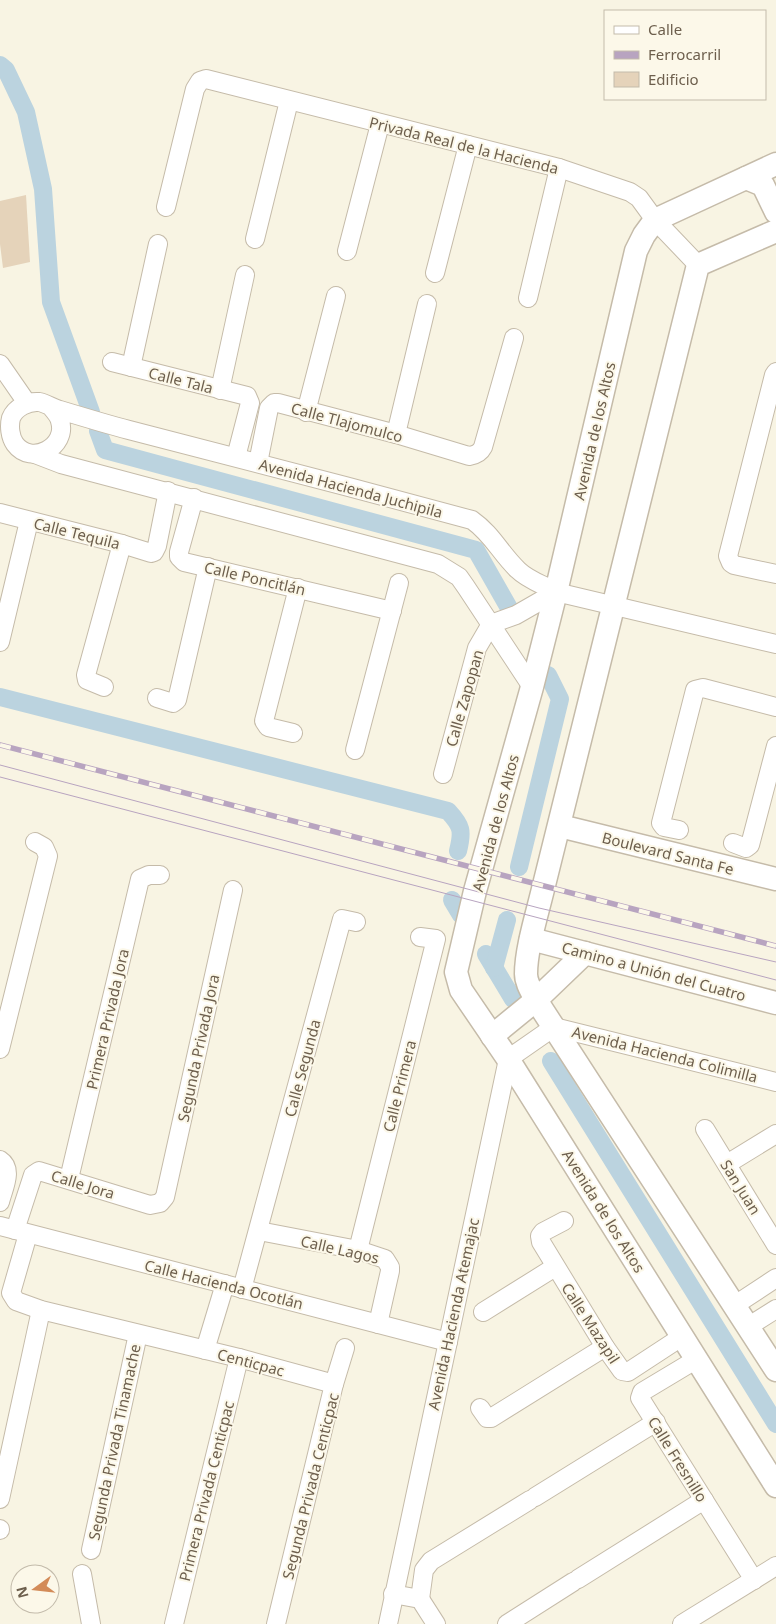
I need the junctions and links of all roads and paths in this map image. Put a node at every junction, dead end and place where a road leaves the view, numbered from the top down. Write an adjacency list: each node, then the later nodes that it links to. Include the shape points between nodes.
1 (289, 101): 2 (street, Privada Real de la Hacienda); 7 (street, Privada Real de la Hacienda, via 206,79 200,81 194,89); 10 (street)
2 (380, 124): 3 (street, Privada Real de la Hacienda); 12 (street)
3 (468, 145): 5 (street, Privada Real de la Hacienda); 14 (street)
4 (776, 164): 6 (street)
5 (559, 168): 8 (street, Privada Real de la Hacienda, via 630,192 645,205); 17 (street)
6 (746, 178): 8 (street); 9 (street, via 763,184)
7 (166, 207)
8 (655, 220): 13 (street, Privada Real de la Hacienda); 41 (street, Avenida de los Altos, via 636,251)
9 (775, 224): 13 (street)
10 (255, 239)
11 (158, 244): 22 (street)
12 (347, 251)
13 (698, 265): 42 (street)
14 (435, 273)
15 (246, 274): 24 (street)
16 (336, 296): 27 (street)
17 (528, 298)
18 (427, 304): 28 (street)
19 (514, 338): 28 (street, Calle Tlajomulco, via 480,453 469,456)
20 (112, 362): 22 (street, Calle Tala)
21 (0, 365): 25 (street)
22 (130, 367): 24 (street, Calle Tala)
23 (776, 372): 38 (street, via 728,556 731,563)
24 (220, 390): 30 (street, Calle Tala, via 249,398)
25 (27, 404): 26 (street, via 39,402); 29 (street, via 11,418 10,431 14,443)
26 (52, 408): 29 (street, via 60,420 58,441 49,450); 30 (street, Avenida Hacienda Juchipila)
27 (306, 412): 28 (street, Calle Tlajomulco); 31 (street, Calle Tlajomulco, via 278,403 269,408)
28 (396, 434)
29 (35, 454): 32 (street, via 61,464)
30 (236, 457): 31 (street, Avenida Hacienda Juchipila)
31 (258, 463): 41 (street, Avenida Hacienda Juchipila, via 472,520 488,533 517,570)
32 (168, 491): 33 (street); 36 (street, Calle Tequila, via 154,552)
33 (194, 498): 37 (street, Calle Poncitlán, via 178,552 184,562); 44 (street, via 438,564 459,578)
34 (0, 513): 35 (street, Calle Tequila)
35 (29, 521): 36 (street, Calle Tequila); 45 (street)
36 (122, 544): 47 (street, via 86,675 90,682)
37 (208, 567): 40 (street, Calle Poncitlán); 49 (street, via 178,700 173,703)
38 (776, 574)
39 (399, 583): 43 (street)
40 (298, 588): 43 (street, Calle Poncitlán); 51 (street, via 264,721 268,727)
41 (556, 592): 42 (street, Avenida Hacienda Juchipila); 44 (street, via 516,615); 48 (street, Avenida de los Altos)
42 (614, 604): 46 (street, Avenida Hacienda Juchipila); 55 (street)
43 (392, 611): 53 (street)
44 (491, 624): 48 (street); 54 (street, Calle Zapopan, via 477,648)
45 (0, 642)
46 (776, 644)
47 (104, 687)
48 (532, 687): 69 (street, Avenida de los Altos, via 456,972 461,990)
49 (156, 698)
50 (776, 708): 56 (street, via 697,688 661,823 664,827)
51 (293, 733)
52 (776, 746): 58 (street, via 750,845 746,848)
53 (355, 750)
54 (442, 774)
55 (560, 826): 60 (street, Boulevard Santa Fe); 64 (street)
56 (678, 830)
57 (35, 842): 70 (street, via 44,847 48,856)
58 (733, 843)
59 (160, 875): 77 (street, Primera Privada Jora, via 140,879)
60 (776, 880)
61 (232, 890): 79 (street, Segunda Privada Jora, via 165,1197)
62 (356, 922): 82 (street, Calle Segunda, via 342,919)
63 (420, 937): 84 (street, Calle Primera, via 436,939)
64 (531, 939): 65 (street, Camino a Unión del Cuatro); 66 (street, via 526,974)
65 (585, 954): 66 (street); 67 (street, Camino a Unión del Cuatro)
66 (536, 1000): 68 (street); 69 (street)
67 (776, 1003)
68 (554, 1027): 71 (street); 72 (street, Avenida Hacienda Colimilla); 89 (street)
69 (492, 1036): 71 (street, Avenida de los Altos)
70 (0, 1049)
71 (508, 1059): 96 (street, Avenida de los Altos); 97 (street, Avenida Hacienda Atemajac)
72 (776, 1082)
73 (705, 1129): 76 (street, San Juan)
74 (776, 1134): 76 (street)
75 (0, 1160): 78 (street, via 8,1172)
76 (727, 1164): 83 (street, San Juan)
77 (69, 1179): 79 (street, Calle Jora, via 150,1205); 81 (street, Calle Jora, via 42,1171 33,1174)
78 (0, 1202)
79 (160, 1203)
80 (564, 1221): 85 (street, Calle Mazapil, via 540,1236 540,1242)
81 (9, 1231): 87 (street, Calle Hacienda Ocotlán); 91 (street, via 11,1293 16,1301)
82 (258, 1231): 84 (street, Calle Lagos); 88 (street)
83 (775, 1241)
84 (358, 1250): 93 (street, Calle Lagos, via 386,1259 390,1267)
85 (555, 1267): 92 (street); 98 (street, Calle Mazapil)
86 (776, 1278): 89 (street)
87 (225, 1284): 88 (street, Calle Hacienda Ocotlán); 100 (street, Centicpac)
88 (242, 1288): 93 (street, Calle Hacienda Ocotlán)
89 (735, 1305): 94 (street)
90 (776, 1309): 94 (street)
91 (41, 1310): 95 (street); 108 (street)
92 (483, 1312)
93 (378, 1324): 97 (street, Calle Hacienda Ocotlán)
94 (748, 1326): 103 (street)
95 (138, 1334): 100 (street); 110 (street, Segunda Privada Tinamache)
96 (683, 1336): 98 (street, Calle Mazapil, via 625,1372); 102 (street, Avenida de los Altos)
97 (448, 1342): 114 (street, Avenida Hacienda Atemajac)
98 (605, 1347): 105 (street, via 491,1418 487,1418)
99 (345, 1348): 104 (street, Segunda Privada Centicpac)
100 (206, 1350): 101 (street, Centicpac)
101 (239, 1358): 104 (street, Centicpac); 116 (street, Primera Privada Centicpac)
102 (697, 1359): 106 (street, Calle Fresnillo, via 640,1395); 107 (street, Avenida de los Altos)
103 (776, 1370)
104 (334, 1384): 118 (street, Segunda Privada Centicpac)
105 (480, 1408)
106 (656, 1422): 109 (street, Calle Fresnillo); 115 (street, via 431,1561 424,1570)
107 (776, 1486)
108 (0, 1499)
109 (704, 1500): 113 (street, Calle Fresnillo); 121 (street)
110 (91, 1550)
111 (776, 1566): 113 (street)
112 (82, 1574): 117 (street)
113 (754, 1580): 122 (street)
114 (393, 1594): 115 (street); 119 (street, Avenida Hacienda Atemajac)
115 (420, 1599): 120 (street)
116 (168, 1623)
117 (91, 1624)
118 (276, 1624)
119 (388, 1624)
120 (436, 1624)
121 (506, 1624)
122 (682, 1624)

